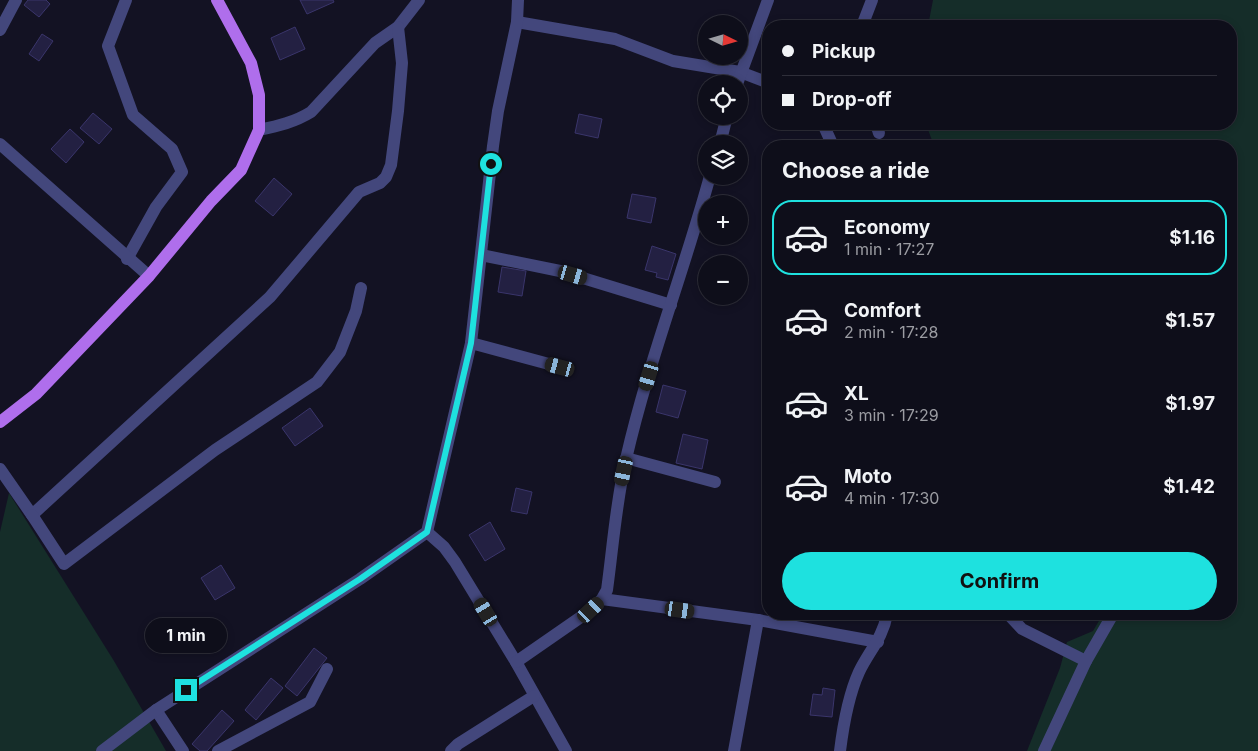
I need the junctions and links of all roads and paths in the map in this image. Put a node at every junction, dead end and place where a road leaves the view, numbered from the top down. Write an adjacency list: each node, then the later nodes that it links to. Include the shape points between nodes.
1 (16, 0): 11 (street)
2 (126, 0): 20 (street, via 108,46 133,115 172,149 182,172 156,207)
3 (217, 0): 16 (main road, via 251,62 259,95)
4 (419, 0): 10 (street)
5 (518, 0): 9 (street)
6 (768, 0): 13 (street)
7 (872, 0): 8 (street)
8 (864, 20)
9 (517, 22): 12 (street, via 615,39 673,61); 19 (street, via 498,111)
10 (398, 26): 16 (street, via 374,43 311,112 286,124); 30 (street, via 402,63 391,165 386,177 359,192 270,297)
11 (0, 30)
12 (727, 75)
13 (739, 75)
14 (748, 80): 15 (street)
15 (762, 82)
16 (259, 130): 21 (main road, via 241,170)
17 (0, 144): 20 (street)
18 (708, 185): 23 (street)
19 (481, 255): 23 (street, via 560,271); 24 (street)
20 (127, 259): 21 (street)
21 (149, 276): 26 (main road, via 36,394)
22 (361, 288): 30 (street, via 340,352 317,382 214,450 64,564)
23 (671, 305): 27 (street)
24 (471, 343): 25 (street); 31 (street)
25 (560, 367)
26 (0, 422)
27 (626, 458): 29 (street); 32 (street, via 607,590)
28 (0, 469): 30 (street)
29 (715, 482)
30 (32, 515)
31 (427, 532): 39 (street, via 455,562); 42 (street, via 360,579)
32 (602, 599): 33 (street); 39 (street)
33 (758, 620): 37 (street); 48 (street)
34 (886, 620): 37 (street)
35 (1013, 620): 38 (street, via 1022,630)
36 (1110, 620): 38 (street)
37 (878, 642): 49 (street, via 853,689)
38 (1086, 661): 50 (street)
39 (516, 662): 41 (street)
40 (326, 669): 45 (street, via 310,702)
41 (534, 696): 46 (street); 47 (street)
42 (156, 710): 43 (street); 44 (street)
43 (102, 751)
44 (183, 751)
45 (218, 751)
46 (450, 751)
47 (566, 751)
48 (734, 751)
49 (840, 751)
50 (1044, 751)

